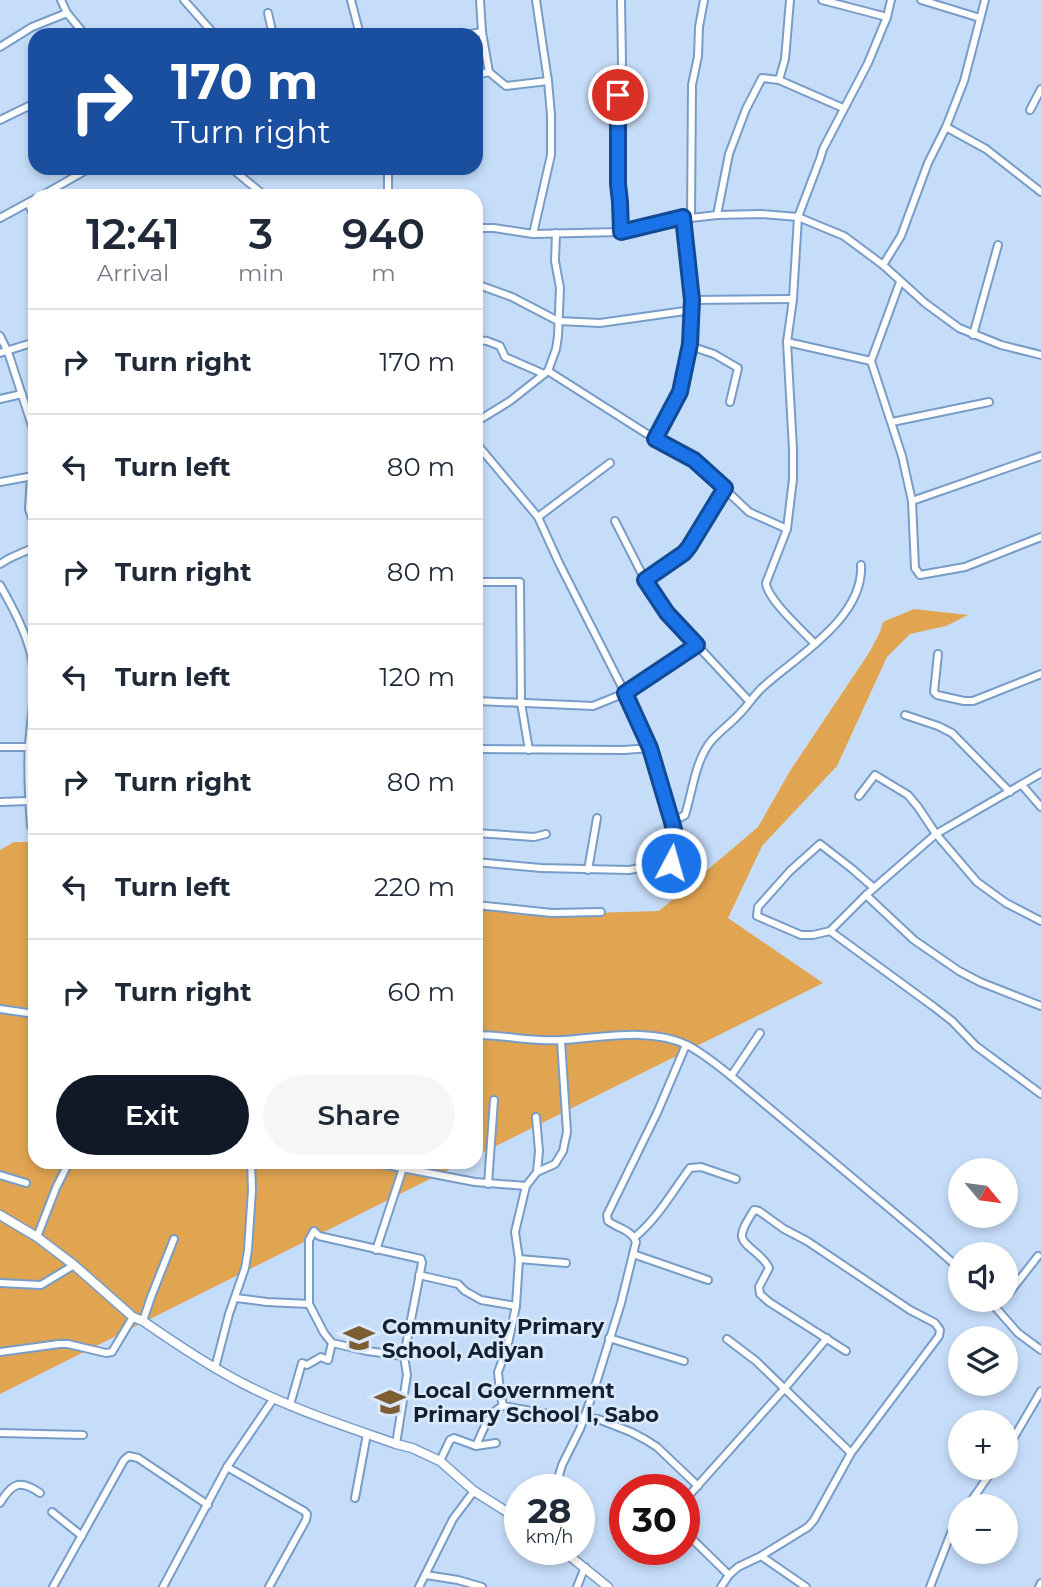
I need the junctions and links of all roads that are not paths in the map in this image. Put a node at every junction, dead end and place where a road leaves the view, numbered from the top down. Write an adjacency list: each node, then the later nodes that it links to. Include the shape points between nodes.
1 (61, 0): 13 (street)
2 (184, 0): 19 (street)
3 (351, 0): 21 (street)
4 (480, 0): 22 (street)
5 (536, 0): 29 (street)
6 (621, 0): 47 (street, via 617,109)
7 (704, 0): 43 (street, via 692,85)
8 (790, 0): 28 (street)
9 (822, 0): 15 (street)
10 (891, 0): 15 (street)
11 (921, 0): 16 (street)
12 (985, 0): 16 (street)
13 (67, 13): 17 (street); 18 (street)
14 (268, 13): 20 (street)
15 (887, 17): 32 (street)
16 (980, 18): 35 (street)
17 (30, 28)
18 (79, 28)
19 (209, 28)
20 (271, 28)
21 (358, 28)
22 (482, 28)
23 (28, 30): 25 (street)
24 (483, 38): 26 (street)
25 (0, 47)
26 (489, 72): 27 (street); 29 (street, via 506,86)
27 (483, 73)
28 (779, 80): 32 (street); 42 (street, via 762,78 746,109 729,154)
29 (548, 81): 49 (street, via 551,155)
30 (1041, 89): 33 (street)
31 (28, 106): 34 (street)
32 (844, 108): 45 (street, via 822,149)
33 (1030, 110)
34 (0, 120)
35 (947, 127): 40 (street, via 986,149); 51 (street, via 928,163 901,236)
36 (78, 175): 38 (street)
37 (240, 175): 39 (street)
38 (53, 189)
39 (256, 189)
40 (1041, 192)
41 (28, 203): 44 (street)
42 (717, 215): 43 (street); 45 (street)
43 (687, 217): 47 (street); 55 (street)
44 (0, 218)
45 (797, 218): 51 (street, via 844,236); 54 (street)
46 (483, 228): 49 (street)
47 (621, 232): 48 (street)
48 (556, 233): 49 (street); 57 (street)
49 (533, 234)
50 (998, 245): 58 (street)
51 (883, 265): 52 (street)
52 (900, 282): 58 (street); 67 (street)
53 (483, 287): 57 (street)
54 (793, 299): 55 (street); 61 (street)
55 (692, 300): 56 (street)
56 (692, 310): 57 (street, via 600,323); 62 (street)
57 (558, 321): 68 (street, via 556,349)
58 (973, 335): 66 (street)
59 (0, 336): 64 (street)
60 (483, 342): 68 (street, via 500,346 505,357)
61 (787, 342): 67 (street); 86 (street, via 793,466)
62 (690, 344): 71 (street, via 738,368); 76 (street, via 680,392)
63 (28, 345): 64 (street)
64 (8, 352): 65 (street); 69 (street)
65 (0, 353)
66 (1041, 355)
67 (872, 361): 75 (street)
68 (546, 373): 74 (street); 76 (street)
69 (22, 394): 70 (street); 73 (street)
70 (0, 399)
71 (730, 402)
72 (989, 402): 75 (street)
73 (28, 413)
74 (483, 418)
75 (892, 422): 83 (street)
76 (655, 439): 82 (street, via 694,460)
77 (483, 451): 84 (street)
78 (1041, 456): 83 (street)
79 (610, 463): 84 (street)
80 (28, 477): 81 (street)
81 (0, 482)
82 (725, 488): 86 (street, via 749,512); 91 (street, via 684,553)
83 (912, 501): 87 (street, via 915,568 920,575 965,567)
84 (538, 517): 99 (street)
85 (615, 521): 91 (street)
86 (787, 529): 94 (street, via 767,589)
87 (1041, 537)
88 (28, 550): 89 (street)
89 (0, 564)
90 (861, 565): 94 (street, via 852,602)
91 (645, 580): 95 (street)
92 (483, 582): 102 (street, via 520,582)
93 (0, 585): 96 (street)
94 (815, 644): 101 (street)
95 (697, 645): 99 (street); 101 (street)
96 (28, 648)
97 (938, 654): 98 (street, via 934,692 964,701)
98 (1041, 674)
99 (625, 693): 102 (street, via 593,706); 106 (street)
100 (483, 701): 102 (street)
101 (749, 701): 117 (street, via 707,747 685,815)
102 (521, 703): 108 (street)
103 (905, 715): 111 (street, via 952,733)
104 (0, 747): 105 (street)
105 (28, 747)
106 (650, 748): 108 (street); 117 (street)
107 (483, 750): 108 (street)
108 (529, 750)
109 (1041, 773): 110 (street)
110 (1022, 785): 111 (street); 115 (street)
111 (1010, 792): 120 (street)
112 (859, 796): 120 (street, via 875,775 908,795)
113 (28, 801): 114 (street)
114 (0, 802)
115 (1041, 807)
116 (597, 818): 122 (street)
117 (672, 822): 122 (street, via 678,846 671,863)
118 (483, 833): 119 (street)
119 (546, 834)
120 (936, 834): 123 (street); 127 (street, via 977,882)
121 (483, 862): 122 (street)
122 (588, 870)
123 (874, 888): 124 (street); 128 (street, via 820,844 758,907 757,916 801,935)
124 (866, 895): 128 (street); 129 (street, via 914,940 959,971)
125 (483, 906): 126 (street, via 552,913)
126 (601, 912)
127 (1041, 921)
128 (830, 931): 137 (street)
129 (1041, 1006)
130 (0, 1009): 131 (street)
131 (28, 1013)
132 (760, 1033): 136 (street)
133 (483, 1035): 134 (street)
134 (561, 1041): 135 (street, via 638,1036); 144 (street, via 567,1132 555,1164)
135 (687, 1045): 136 (street); 152 (street, via 607,1215 614,1226)
136 (731, 1076): 158 (street)
137 (1041, 1094)
138 (494, 1100): 148 (street)
139 (536, 1117): 144 (street)
140 (66, 1169): 151 (street)
141 (251, 1169): 165 (street, via 248,1250)
142 (403, 1169): 154 (street)
143 (418, 1169): 148 (street)
144 (537, 1172): 149 (street)
145 (0, 1175): 147 (street)
146 (736, 1179): 152 (street, via 701,1167 690,1168 659,1213)
147 (26, 1183)
148 (488, 1184): 149 (street)
149 (526, 1186): 157 (street, via 515,1232)
150 (0, 1215): 151 (main road)
151 (37, 1237): 160 (main road)
152 (635, 1237): 155 (street)
153 (174, 1239): 170 (street)
154 (376, 1250): 161 (street, via 421,1259); 166 (street, via 314,1231 309,1240)
155 (633, 1254): 162 (street); 171 (street)
156 (1038, 1256): 163 (street)
157 (519, 1259): 159 (street); 167 (street)
158 (948, 1259)
159 (566, 1263)
160 (74, 1265): 164 (street, via 41,1284); 169 (main road)
161 (419, 1275): 167 (street, via 458,1284 481,1300); 178 (street)
162 (708, 1280)
163 (1018, 1282)
164 (0, 1283)
165 (236, 1298): 166 (street); 180 (street)
166 (309, 1304): 174 (street)
167 (516, 1306): 185 (street, via 498,1373)
168 (999, 1312): 175 (street)
169 (133, 1317): 170 (main road); 177 (street, via 112,1352 68,1344)
170 (143, 1321): 180 (main road)
171 (609, 1338): 179 (street); 186 (street)
172 (827, 1338): 176 (street); 181 (street); 194 (street, via 760,1294 769,1268 742,1237 754,1210 940,1330)
173 (727, 1339): 181 (street)
174 (332, 1343): 178 (street); 184 (street, via 327,1360 321,1357 302,1363)
175 (1041, 1350)
176 (846, 1351)
177 (0, 1352)
178 (404, 1356): 192 (street, via 407,1375)
179 (684, 1361)
180 (215, 1368): 183 (main road)
181 (785, 1388): 194 (street); 199 (street)
182 (1041, 1391): 187 (street)
183 (274, 1398): 184 (main road); 196 (street)
184 (290, 1405): 189 (main road)
185 (503, 1406): 186 (street); 193 (street, via 491,1416)
186 (583, 1418): 197 (street); 198 (street, via 598,1419 646,1440)
187 (1018, 1430)
188 (0, 1433): 190 (street)
189 (367, 1434): 192 (main road); 202 (street)
190 (83, 1435)
191 (496, 1443): 193 (street)
192 (396, 1444): 195 (main road)
193 (476, 1446): 195 (street, via 454,1438)
194 (851, 1453): 210 (street, via 808,1527)
195 (440, 1461): 200 (main road)
196 (227, 1467): 204 (street); 217 (street, via 307,1514)
197 (559, 1474)
198 (684, 1474)
199 (700, 1484)
200 (474, 1491): 205 (main road); 213 (street, via 453,1519)
201 (40, 1493): 203 (street, via 16,1485)
202 (355, 1498)
203 (0, 1503)
204 (208, 1504): 207 (street, via 129,1456); 216 (street)
205 (504, 1510)
206 (52, 1512): 207 (street)
207 (82, 1536): 215 (street)
208 (948, 1541): 224 (street)
209 (700, 1547): 214 (street)
210 (761, 1556): 214 (street); 223 (street)
211 (582, 1565): 212 (main road)
212 (585, 1567): 220 (street); 221 (main road)
213 (426, 1575): 218 (street); 219 (street)
214 (729, 1575): 222 (street)
215 (53, 1587)
216 (163, 1587)
217 (270, 1587)
218 (419, 1587)
219 (482, 1587)
220 (577, 1587)
221 (608, 1587)
222 (721, 1587)
223 (806, 1587)
224 (930, 1587)

